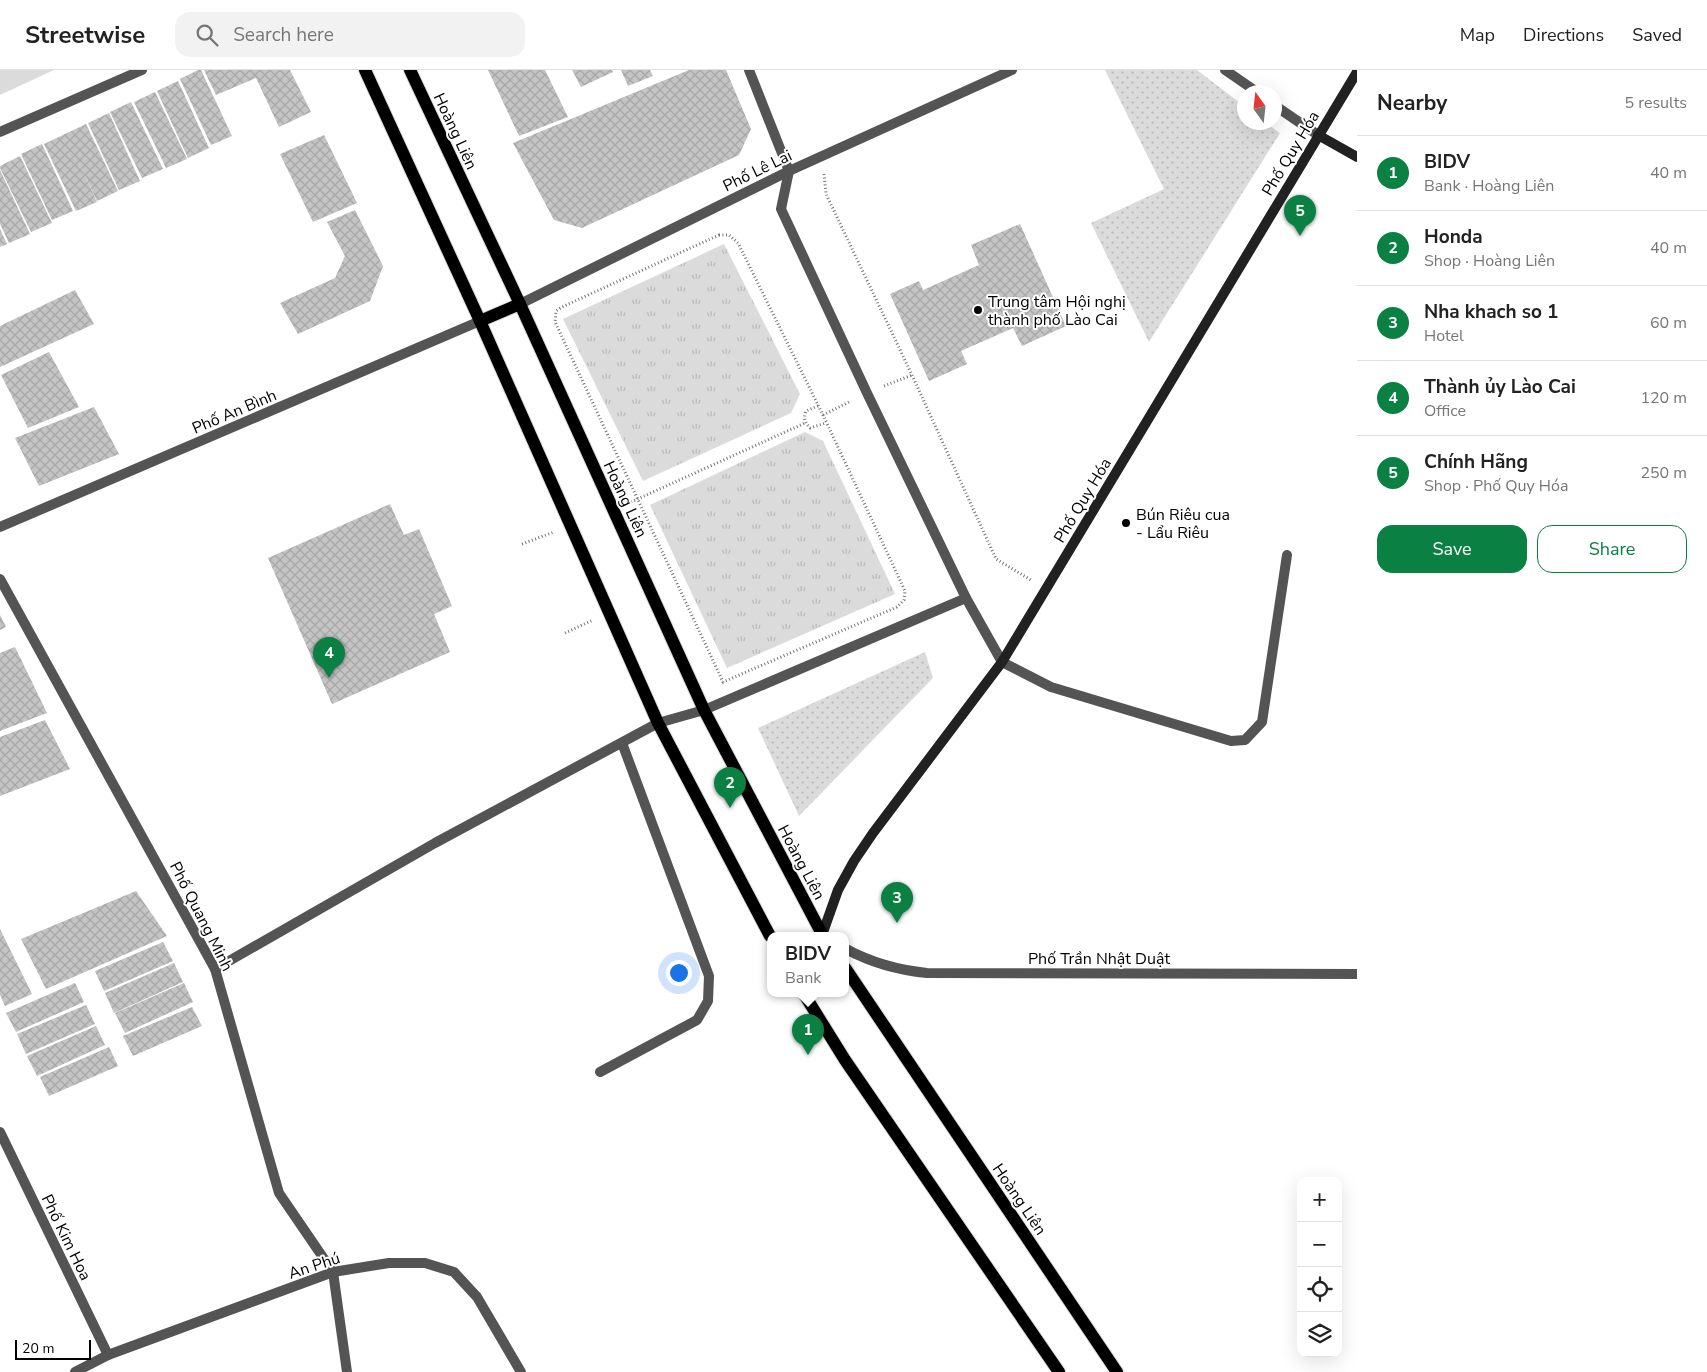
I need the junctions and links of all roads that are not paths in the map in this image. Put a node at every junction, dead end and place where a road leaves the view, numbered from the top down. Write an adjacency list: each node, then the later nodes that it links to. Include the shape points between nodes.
1 (142, 70): 10 (street)
2 (365, 70): 15 (main road)
3 (410, 70): 14 (main road, Hoàng Liên)
4 (749, 70): 13 (street)
5 (1012, 70): 13 (street, Phố Lê Lai)
6 (1225, 70): 8 (street)
7 (1357, 72): 11 (street, Phố Quy Hóa)
8 (1247, 85)
9 (1282, 110): 11 (street)
10 (0, 132)
11 (1318, 135): 12 (street); 20 (street, Phố Quy Hóa)
12 (1357, 157)
13 (788, 170): 14 (street, Phố Lê Lai); 19 (street, via 781,209)
14 (520, 304): 15 (main road); 21 (main road, Hoàng Liên)
15 (480, 321): 16 (street, Phố An Bình); 22 (main road)
16 (0, 527)
17 (1287, 555): 20 (street, via 1262,722 1245,740 1231,742 1051,688)
18 (0, 579): 28 (street, Phố Quang Minh)
19 (966, 598): 20 (street); 21 (street)
20 (1002, 662): 26 (street, Phố Quy Hóa, via 864,847 838,890)
21 (704, 710): 22 (street); 25 (main road, Hoàng Liên)
22 (658, 723): 23 (street); 24 (main road)
23 (622, 743): 28 (street); 32 (street, via 709,976 708,1001 697,1020)
24 (768, 932)
25 (820, 932)
26 (823, 932)
27 (849, 950): 30 (street, Phố Trần Nhật Duật, via 875,963 927,973)
28 (215, 969): 34 (street, Phố Quang Minh, via 279,1193)
29 (849, 974): 40 (main road, Hoàng Liên)
30 (1357, 974)
31 (806, 997): 39 (main road, via 845,1060)
32 (600, 1072)
33 (0, 1132): 35 (street, Phố Kim Hoa)
34 (334, 1272): 35 (street, An Phú); 37 (street, Phố Quang Minh); 38 (street, An Phú, via 389,1263 424,1263 454,1272 478,1297)
35 (108, 1355): 36 (street, An Phú)
36 (75, 1372)
37 (346, 1372)
38 (521, 1372)
39 (1060, 1372)
40 (1117, 1372)

